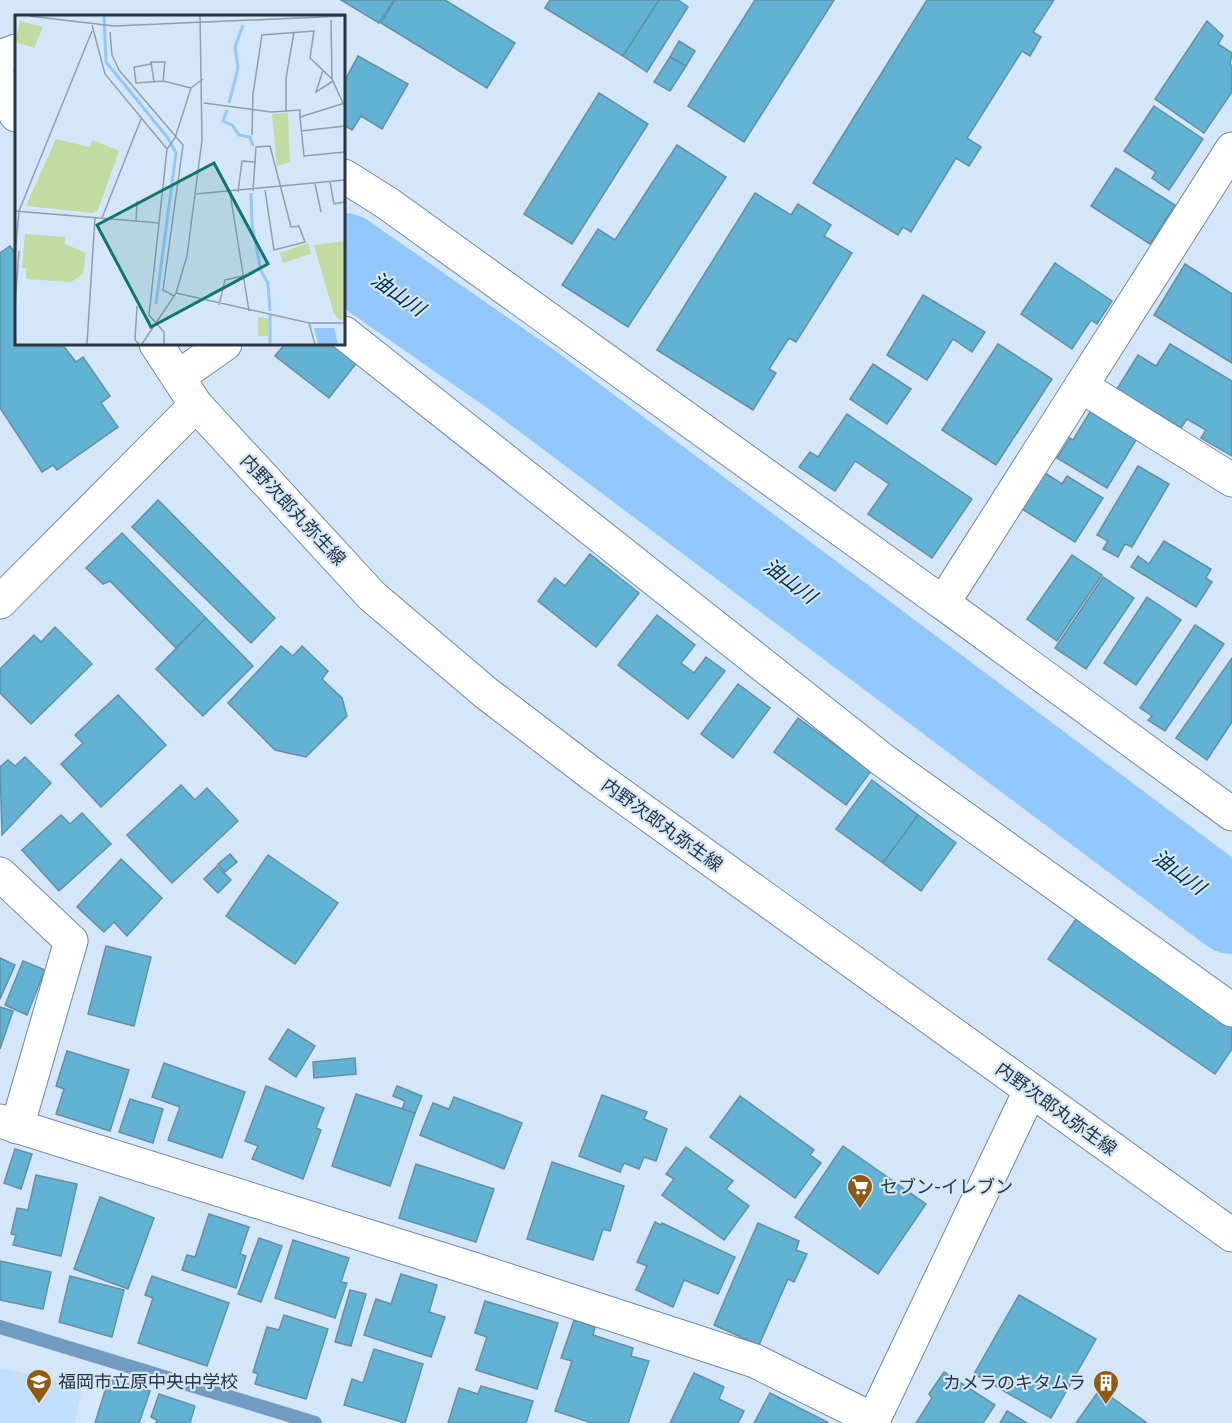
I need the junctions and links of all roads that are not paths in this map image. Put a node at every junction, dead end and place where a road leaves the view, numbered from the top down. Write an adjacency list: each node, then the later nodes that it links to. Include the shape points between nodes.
1 (15, 51): 2 (street)
2 (0, 57)
3 (0, 80): 4 (street)
4 (15, 113)
5 (1232, 149): 11 (street)
6 (345, 177): 15 (street)
7 (345, 334): 18 (street, via 884,761)
8 (157, 345): 10 (street, 内野次郎丸弥生線)
9 (224, 345): 10 (street)
10 (178, 377): 12 (street, 内野次郎丸弥生線)
11 (1081, 386): 13 (street); 15 (street)
12 (196, 405): 14 (street); 19 (street, 内野次郎丸弥生線, via 372,596 486,693)
13 (1232, 480)
14 (0, 602)
15 (944, 603): 16 (street)
16 (1232, 814)
17 (0, 874): 20 (street, via 71,941)
18 (1232, 1010)
19 (1030, 1090): 21 (street, 内野次郎丸弥生線); 22 (street)
20 (8, 1124): 22 (street, via 755,1361)
21 (1232, 1235)
22 (873, 1421)

